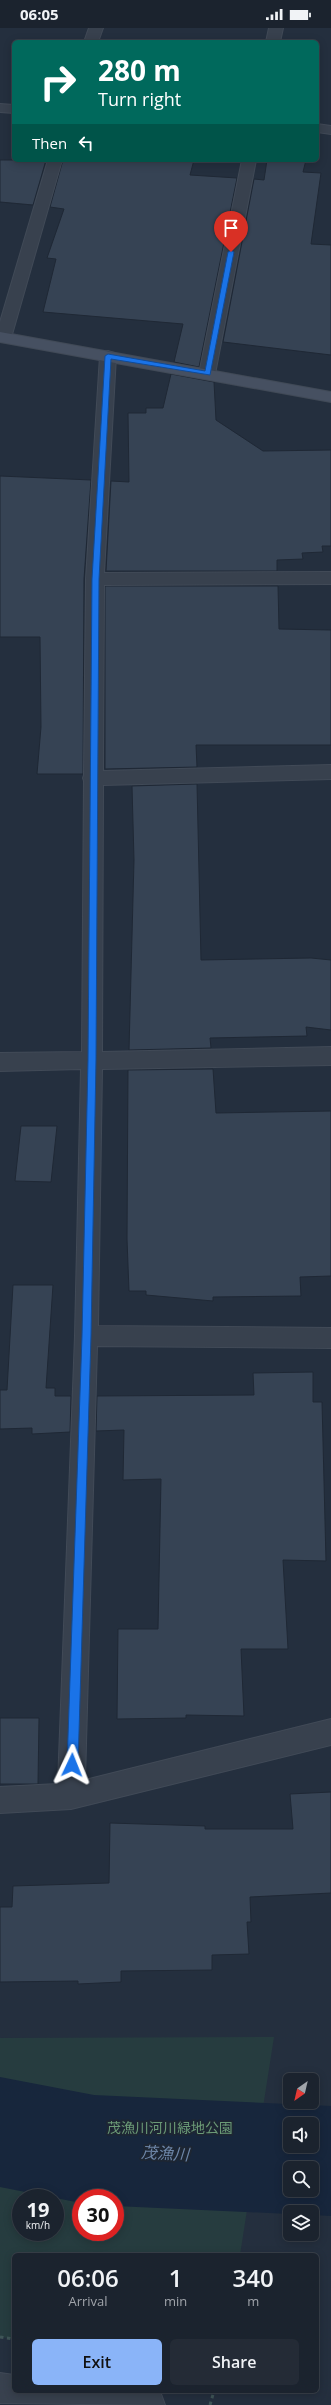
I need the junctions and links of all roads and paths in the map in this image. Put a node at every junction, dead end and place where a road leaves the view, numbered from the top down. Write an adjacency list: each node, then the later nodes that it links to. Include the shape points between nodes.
1 (96, 28): 3 (street)
2 (276, 28): 4 (street)
3 (92, 40)
4 (273, 40)
5 (0, 108): 6 (street)
6 (12, 109)
7 (319, 128): 8 (street)
8 (331, 130)
9 (54, 162): 11 (street)
10 (249, 162): 13 (street)
11 (2, 337): 12 (street)
12 (108, 356): 13 (street); 16 (street)
13 (207, 374): 14 (street)
14 (331, 397)
15 (331, 578): 16 (street)
16 (95, 579): 18 (street)
17 (331, 772): 18 (street)
18 (92, 778): 20 (street)
19 (331, 1056): 20 (street)
20 (92, 1060): 21 (street); 22 (street)
21 (0, 1062)
22 (86, 1336): 23 (street); 25 (street)
23 (331, 1338)
24 (331, 1732): 25 (street)
25 (71, 1796): 26 (street)
26 (0, 1800)
27 (0, 2337): 28 (path)
28 (12, 2339)
29 (0, 2388): 30 (street)
30 (12, 2390)
31 (44, 2393): 33 (street)
32 (213, 2393): 34 (path)
33 (150, 2405)
34 (210, 2405)

